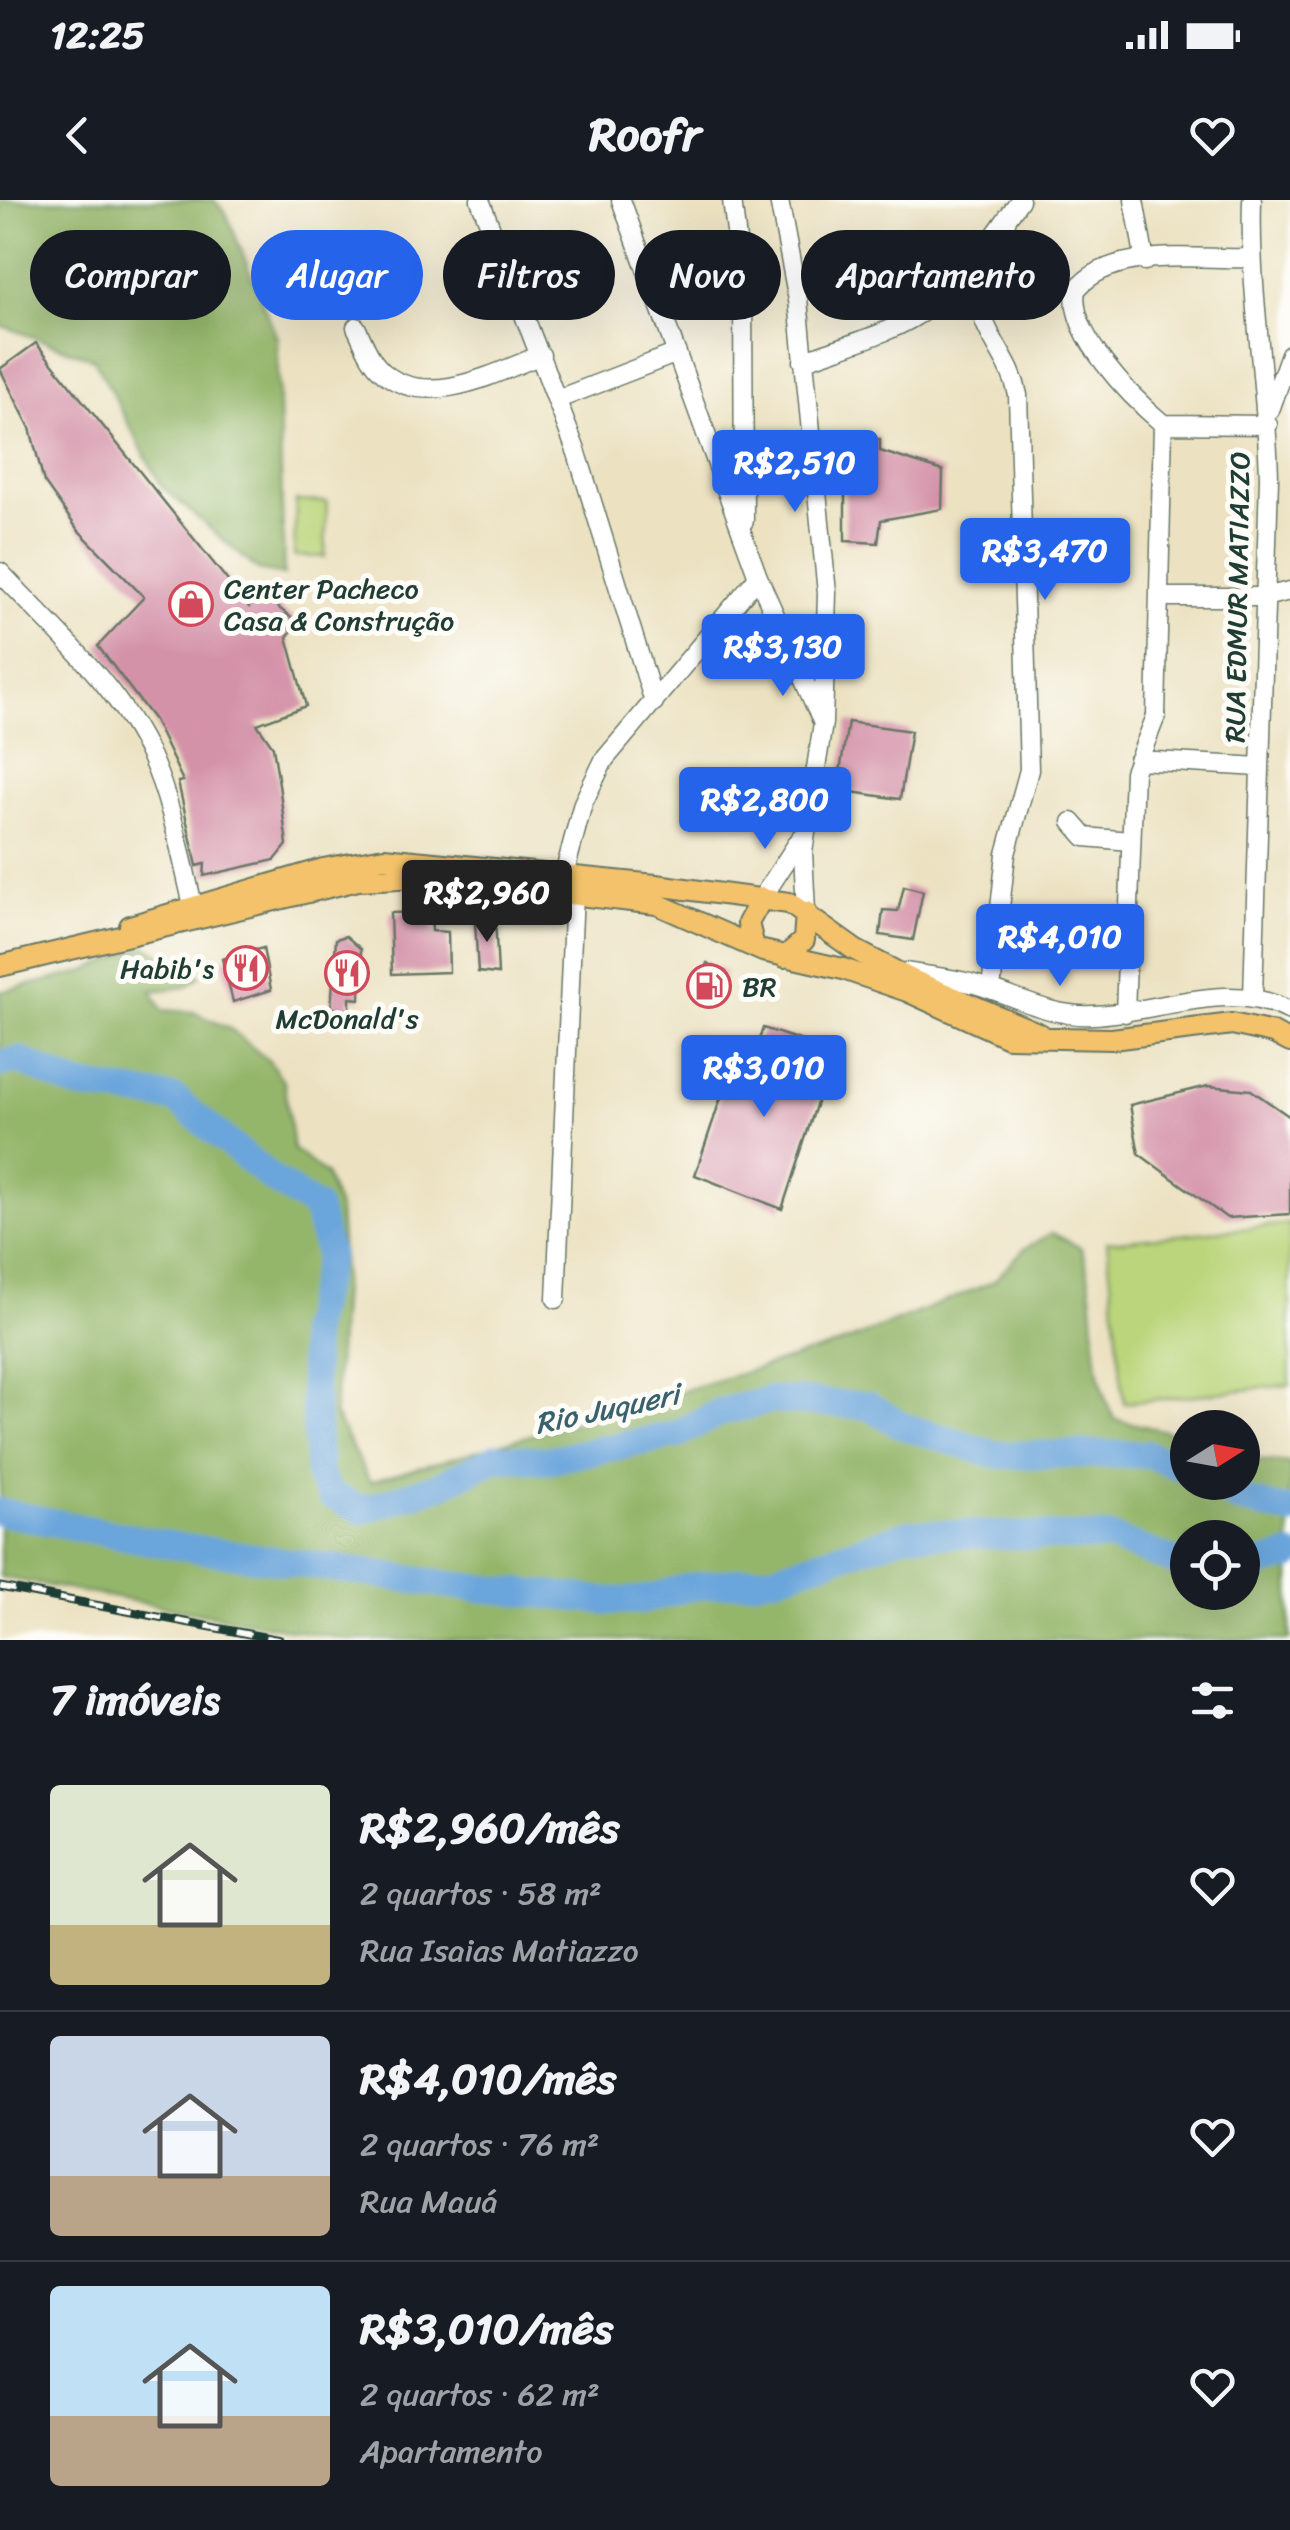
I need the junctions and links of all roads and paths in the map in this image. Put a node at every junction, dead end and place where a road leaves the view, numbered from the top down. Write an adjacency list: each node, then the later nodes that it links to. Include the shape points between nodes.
1 (480, 200): 14 (street)
2 (621, 200): 12 (street)
3 (732, 200): 19 (street, via 742,289)
4 (779, 200): 15 (street)
5 (1020, 200): 8 (street)
6 (1134, 200): 10 (street)
7 (1252, 200): 9 (street, RUA EDMUR MATIAZZO)
8 (1008, 216): 15 (street, via 929,307); 43 (street, via 983,285 982,311 1013,370 1018,395 1029,770 1006,854)
9 (1250, 258): 10 (street); 17 (street, RUA EDMUR MATIAZZO)
10 (1145, 261): 18 (street, via 1085,278 1074,312 1092,345)
11 (356, 327): 14 (street, via 383,372 411,386 464,384)
12 (677, 354): 16 (street); 19 (street)
13 (1290, 354): 17 (street)
14 (541, 355): 16 (street)
15 (803, 361): 26 (street, via 827,593)
16 (558, 399): 27 (street)
17 (1268, 421): 18 (street); 24 (street, RUA EDMUR MATIAZZO)
18 (1163, 424): 23 (street)
19 (744, 532): 21 (street)
20 (0, 572): 36 (street, via 127,714 166,800)
21 (758, 577): 25 (street); 27 (street)
22 (1290, 591): 24 (street)
23 (1160, 597): 24 (street); 29 (street, via 1156,716)
24 (1264, 597): 30 (street, RUA EDMUR MATIAZZO)
25 (790, 653): 26 (street, via 810,671); 28 (street)
26 (827, 675): 28 (street)
27 (654, 702): 34 (street, via 604,760 583,804)
28 (823, 722): 32 (street)
29 (1138, 760): 30 (street); 33 (street)
30 (1260, 767): 44 (street, RUA EDMUR MATIAZZO)
31 (1072, 822): 33 (street, via 1085,837)
32 (806, 828): 35 (street); 37 (street)
33 (1130, 841): 46 (street)
34 (569, 884): 35 (main road); 36 (main road, via 384,858); 38 (main road, via 358,880); 39 (main road, via 657,904); 49 (street)
35 (762, 898): 37 (main road); 39 (main road, via 748,923)
36 (193, 905): 38 (main road)
37 (806, 912): 40 (main road, via 804,940); 42 (main road)
38 (82, 945): 41 (main road)
39 (754, 947): 40 (main road)
40 (785, 957): 47 (main road, via 875,980 1008,1037)
41 (0, 966)
42 (893, 970): 43 (street); 47 (main road)
43 (991, 989): 46 (street, via 1064,1014)
44 (1253, 996): 45 (street); 46 (street)
45 (1290, 1010)
46 (1125, 1012)
47 (1052, 1038): 48 (main road, via 1232,1024)
48 (1290, 1042)
49 (556, 1299)

